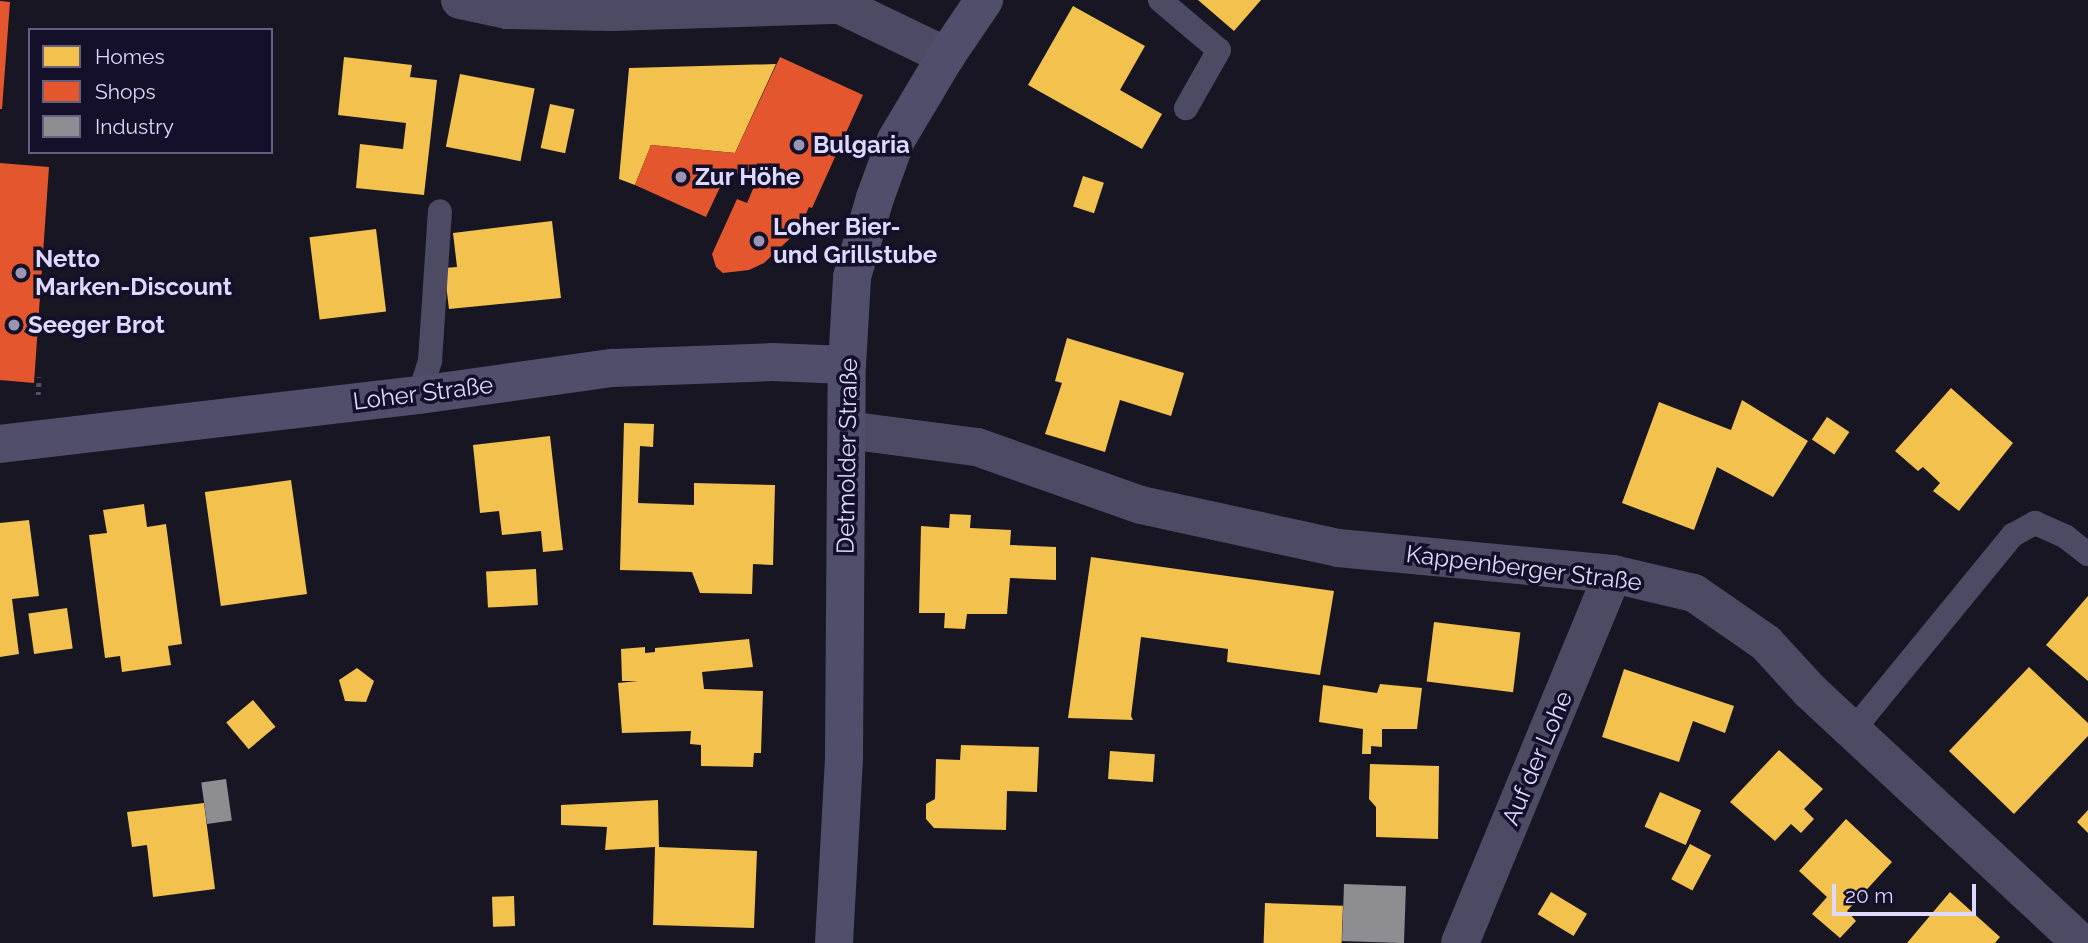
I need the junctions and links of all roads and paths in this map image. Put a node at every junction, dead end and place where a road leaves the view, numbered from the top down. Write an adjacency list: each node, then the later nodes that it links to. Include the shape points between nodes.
1 (460, 0): 4 (street, via 507,10 611,12 840,5)
2 (984, 0): 4 (main road, Detmolder Straße)
3 (1160, 0): 5 (lane, via 1219,50)
4 (946, 56): 7 (main road, Detmolder Straße, via 896,141 875,198 852,277)
5 (1186, 108)
6 (440, 211): 8 (lane, via 430,360)
7 (847, 365): 8 (main road, Loher Straße, via 772,362 612,368); 9 (main road, Detmolder Straße)
8 (419, 395): 10 (main road, Loher Straße)
9 (847, 430): 12 (street, Kappenberger Straße, via 977,447 1141,505 1338,548); 14 (main road, Detmolder Straße, via 844,756)
10 (0, 444)
11 (2088, 554): 13 (lane, via 2066,537 2035,523 2013,535)
12 (1613, 573): 13 (street, Kappenberger Straße, via 1694,593 1766,643 1810,691); 15 (street, Auf der Lohe)
13 (1854, 729): 16 (street, Kappenberger Straße)
14 (834, 943)
15 (1460, 943)
16 (2081, 943)

